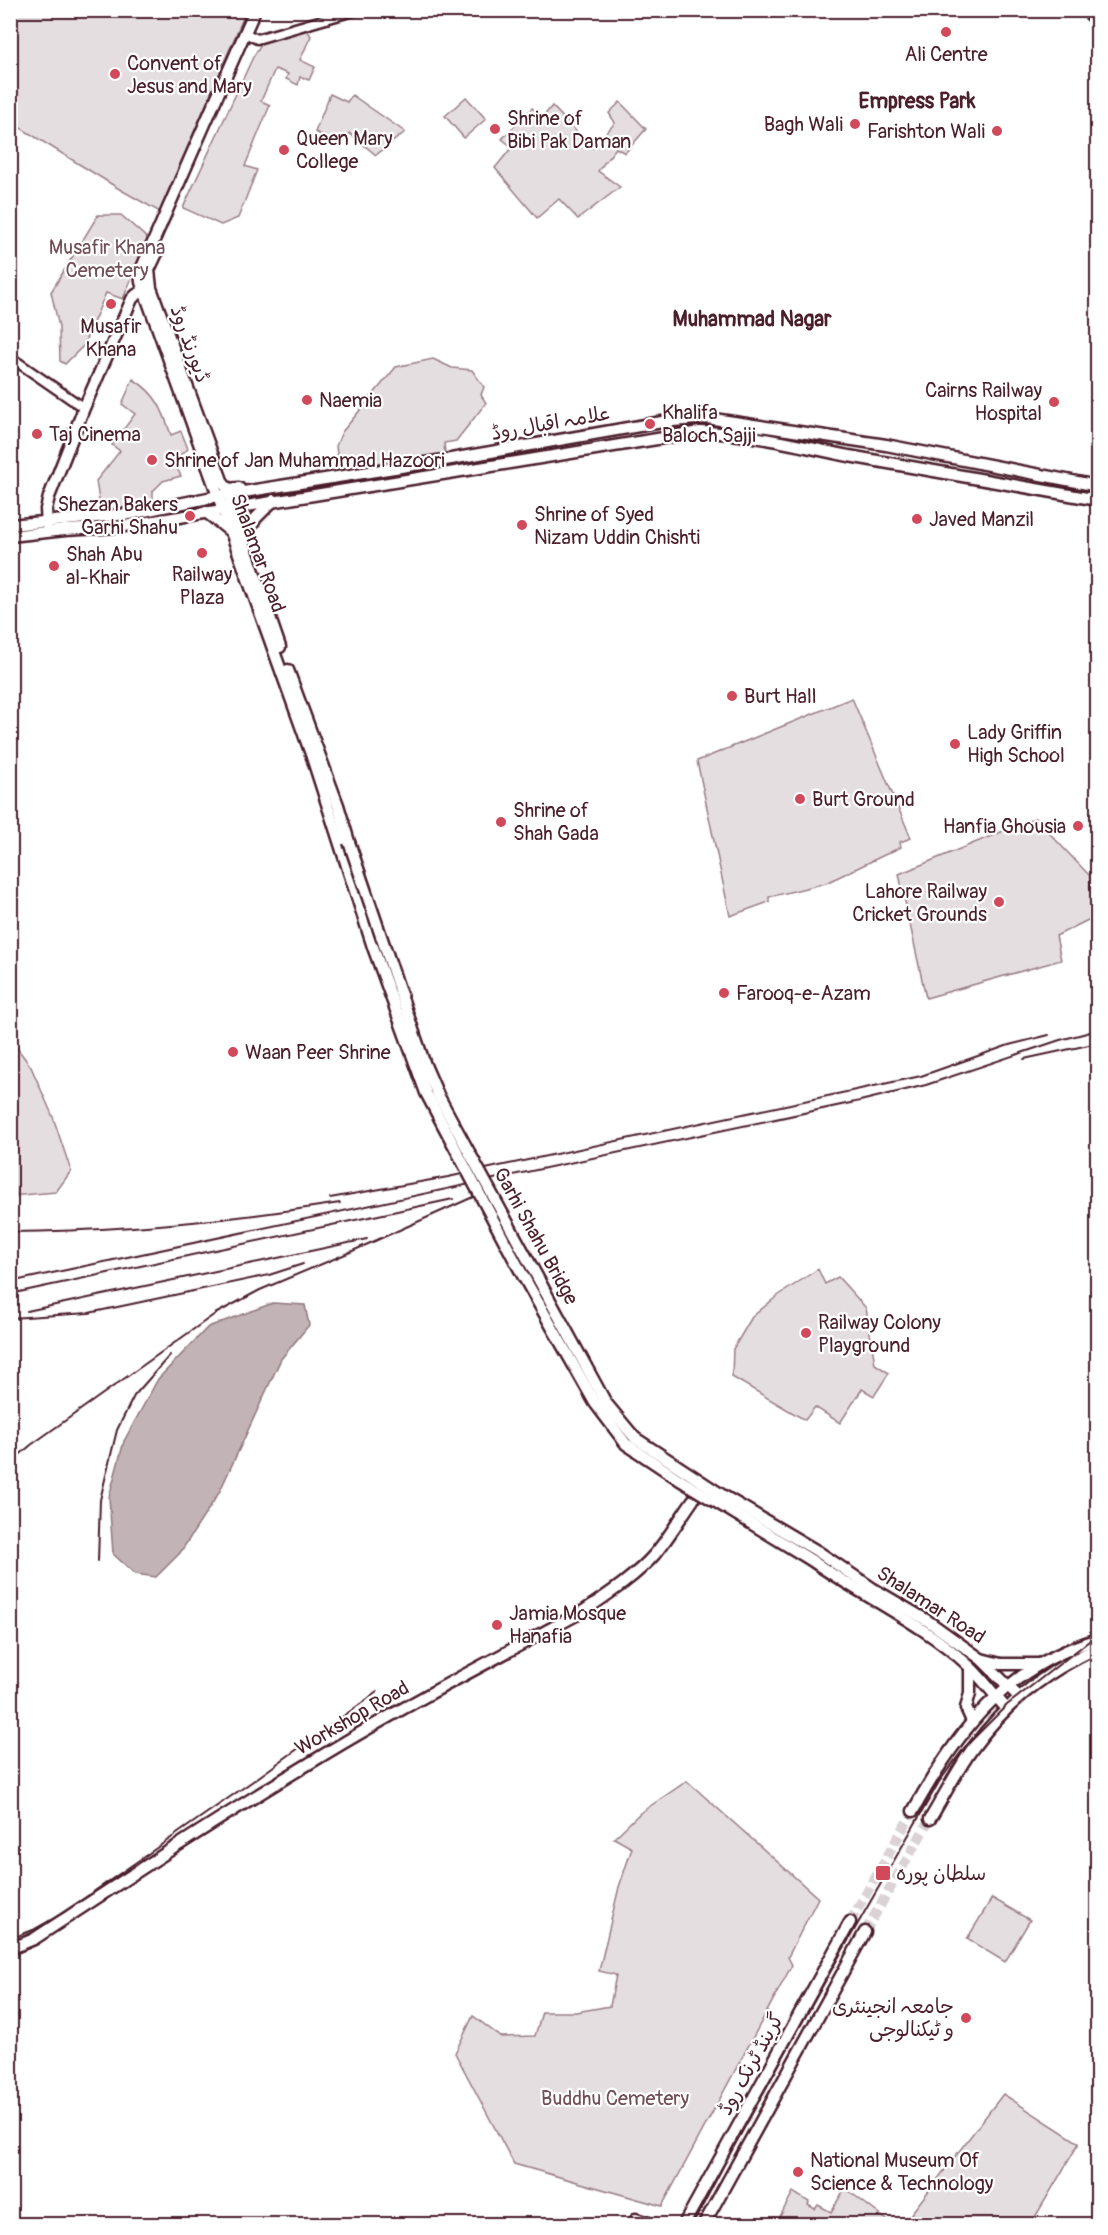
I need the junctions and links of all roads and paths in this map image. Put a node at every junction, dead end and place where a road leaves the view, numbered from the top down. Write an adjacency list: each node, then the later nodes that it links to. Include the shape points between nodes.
1 (255, 10): 7 (main road, Shalamar Road, via 140,272)
2 (262, 10): 6 (main road, ڈیورنڈ روڈ)
3 (357, 10): 6 (street, via 257,39)
4 (1085, 10): 5 (main road)
5 (1098, 21)
6 (251, 36): 7 (main road, ڈیورنڈ روڈ, via 150,270)
7 (147, 289): 9 (main road, ڈیورنڈ روڈ, via 130,304); 13 (main road, ڈیورنڈ روڈ, via 222,483 228,489 255,485); 14 (main road, Shalamar Road)
8 (10, 357): 9 (street)
9 (84, 408): 20 (main road, ڈیورنڈ روڈ, via 49,497)
10 (349, 475): 11 (main road, علامہ اقبال روڈ, via 662,422 707,418 864,441); 12 (main road); 13 (main road, علامہ اقبال روڈ)
11 (1098, 486)
12 (353, 488): 15 (main road, علامہ اقبال روڈ); 16 (main road, علامہ اقبال روڈ, via 709,432 783,441)
13 (264, 489): 14 (main road, علامہ اقبال روڈ)
14 (223, 496): 17 (main road, Shalamar Road); 20 (main road, علامہ اقبال روڈ)
15 (274, 500): 17 (main road, علامہ اقبال روڈ); 23 (main road, via 256,518)
16 (1098, 500)
17 (228, 509): 18 (main road, علامہ اقبال روڈ); 21 (main road, Shalamar Road); 23 (main road, Shalamar Road)
18 (206, 512): 20 (main road, علامہ اقبال روڈ, via 118,527); 21 (main road)
19 (10, 525): 20 (main road, علامہ اقبال روڈ)
20 (47, 526): 22 (main road, علامہ اقبال روڈ)
21 (231, 532): 24 (main road, Shalamar Road)
22 (10, 536)
23 (244, 540): 24 (main road, Shalamar Road, via 338,805)
24 (344, 844): 26 (main road, Garhi Shahu Bridge, bridge, via 438,1095 606,1402 635,1438); 26 (main road, Garhi Shahu Bridge, bridge, via 373,947 426,1093 595,1403 626,1444 680,1480)
25 (693, 1500): 41 (main road, Workshop Road, via 654,1555 592,1605 317,1758 34,1939)
26 (814, 1555): 29 (main road, Shalamar Road, via 928,1622); 31 (main road, Shalamar Road)
27 (1098, 1639): 30 (main road)
28 (1098, 1648): 34 (main road, via 1060,1668)
29 (981, 1659): 30 (main road, via 1001,1664); 32 (main road, Shalamar Road)
30 (1039, 1664): 32 (main road)
31 (970, 1667): 33 (main road, Shalamar Road); 36 (main road, via 966,1708)
32 (1008, 1685): 33 (main road); 34 (main road, Shalamar Road)
33 (996, 1696): 35 (main road, Shalamar Road); 36 (main road)
34 (1019, 1697): 35 (main road)
35 (1006, 1708): 38 (main road, via 973,1748)
36 (972, 1721): 37 (main road)
37 (913, 1811)
38 (930, 1819)
39 (850, 1922): 44 (main road, گرینڈ ٹرنک روڈ)
40 (865, 1932): 45 (main road, گرینڈ ٹرنک روڈ)
41 (10, 1949)
42 (633, 2224): 43 (street, via 636,2218)
43 (655, 2224)
44 (684, 2224)
45 (704, 2224)

